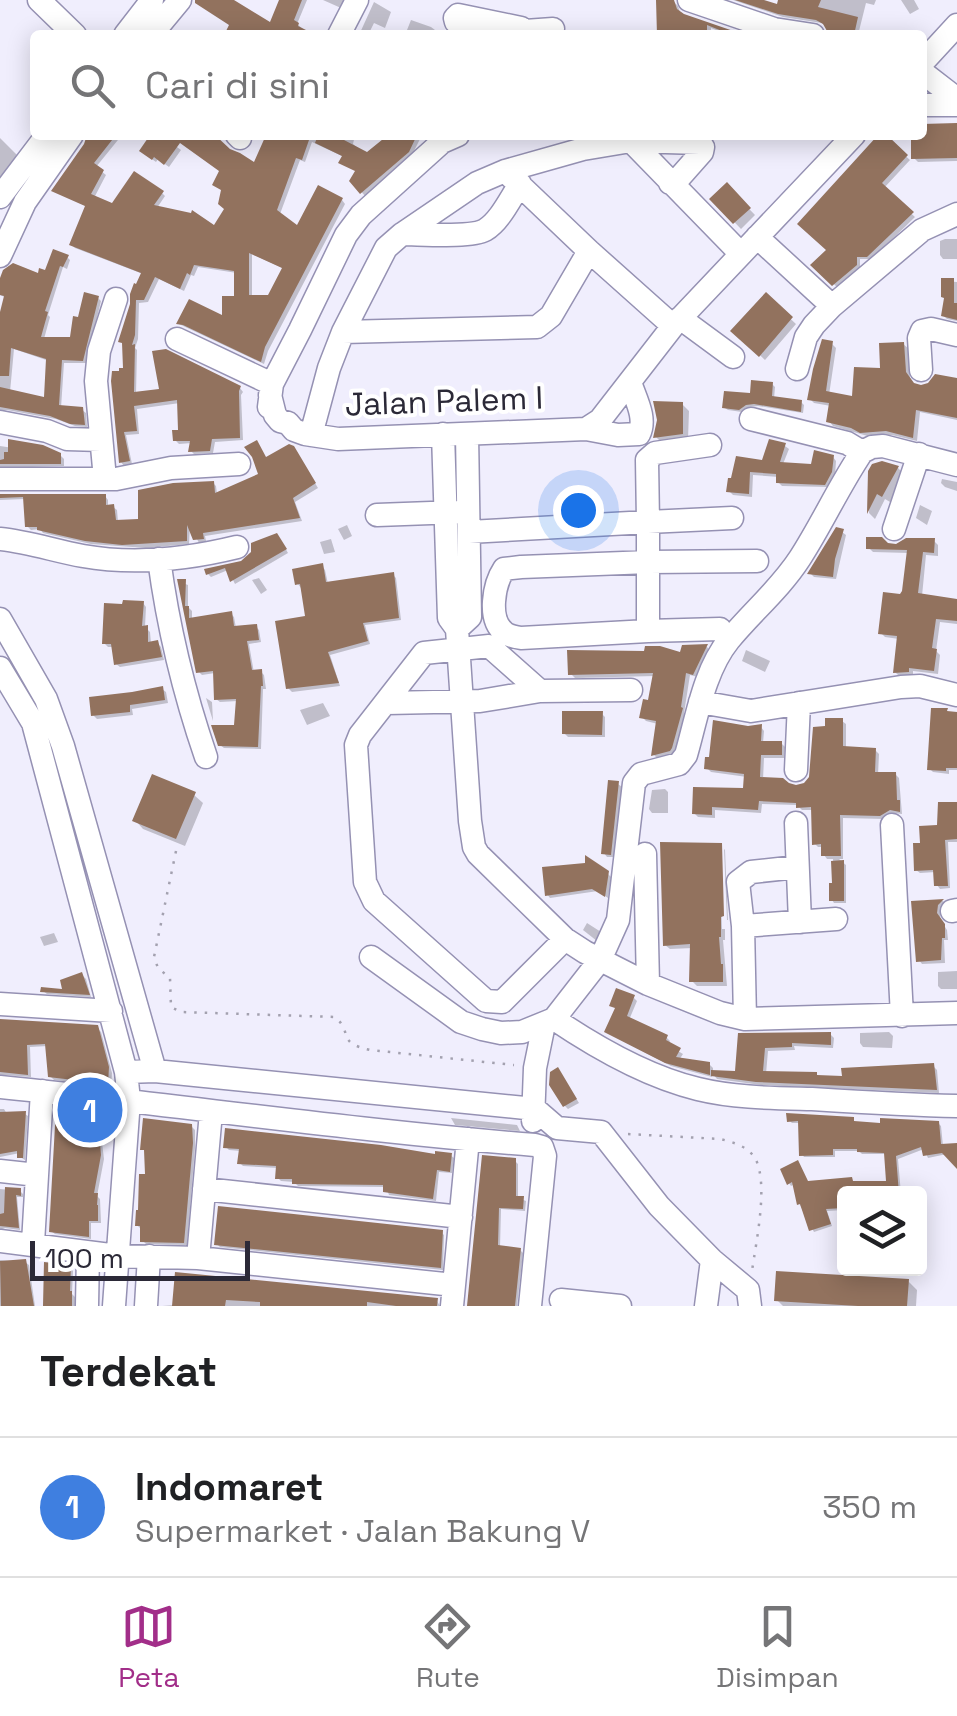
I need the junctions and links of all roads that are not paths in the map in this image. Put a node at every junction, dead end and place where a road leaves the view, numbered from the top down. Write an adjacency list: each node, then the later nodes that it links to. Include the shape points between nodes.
1 (152, 0): 9 (street)
2 (180, 0): 10 (street)
3 (356, 0): 11 (street)
4 (695, 1): 15 (street)
5 (54, 5): 8 (street)
6 (957, 26): 16 (street)
7 (552, 28): 14 (street)
8 (72, 30)
9 (130, 30)
10 (155, 30)
11 (342, 30)
12 (465, 30): 13 (street, via 458,16)
13 (523, 30)
14 (541, 30)
15 (780, 30)
16 (927, 58)
17 (927, 76): 18 (street)
18 (957, 102): 19 (street)
19 (927, 105)
20 (43, 140): 27 (street)
21 (68, 140): 32 (street, via 25,202)
22 (445, 140): 43 (street, via 360,215)
23 (849, 140): 30 (street, Jalan Palem I)
24 (631, 142): 25 (street, via 583,148); 26 (street); 26 (street, via 703,146)
25 (513, 177): 29 (street, via 477,184); 29 (street, via 484,231); 31 (street)
26 (670, 183): 30 (street)
27 (0, 198)
28 (957, 214): 34 (street, via 922,230)
29 (402, 234): 36 (street, via 386,248)
30 (748, 247): 34 (street); 35 (street, Jalan Palem I)
31 (589, 251): 35 (street); 36 (street, via 552,316 537,327)
32 (0, 256)
33 (116, 299): 50 (street, via 99,351)
34 (827, 312): 40 (street, via 806,337)
35 (676, 322): 39 (street); 42 (street, Jalan Palem I)
36 (344, 332): 47 (street)
37 (957, 335): 41 (street, via 922,332)
38 (177, 339): 43 (street)
39 (733, 357)
40 (797, 368)
41 (921, 370)
42 (630, 382): 46 (street, Jalan Palem I); 46 (street, Jalan Palem I, via 642,420 638,434)
43 (270, 389): 47 (street, via 274,426)
44 (751, 419): 52 (street)
45 (0, 422): 50 (street)
46 (586, 428): 49 (street, Jalan Palem I)
47 (302, 432): 48 (street, Jalan Palem I, via 338,439)
48 (442, 434): 49 (street, Jalan Palem I); 60 (street)
49 (467, 434): 60 (street)
50 (101, 440): 57 (street)
51 (710, 445): 61 (street, via 649,456)
52 (862, 452): 53 (street, via 883,446); 79 (street, via 798,562 719,656)
53 (918, 454): 55 (street); 62 (street)
54 (240, 464): 57 (street)
55 (957, 465)
56 (0, 479): 57 (street)
57 (105, 480)
58 (377, 516): 60 (street)
59 (732, 518): 61 (street)
60 (461, 519): 63 (street); 73 (street, via 449,618)
61 (648, 522): 63 (street); 68 (street)
62 (894, 529)
63 (504, 530): 69 (street)
64 (0, 540): 66 (street, via 86,556)
65 (237, 547): 66 (street)
66 (159, 560): 83 (street, via 186,695)
67 (757, 561): 68 (street)
68 (649, 562): 69 (street); 72 (street)
69 (504, 569): 72 (street, via 495,618 507,635)
70 (0, 618): 103 (street, via 46,700 63,746)
71 (720, 629): 72 (street)
72 (648, 631)
73 (458, 639): 76 (street, via 491,647); 78 (street); 80 (street, via 424,653)
74 (0, 668): 82 (street)
75 (631, 690): 76 (street)
76 (540, 691): 78 (street)
77 (957, 695): 81 (street, via 920,686)
78 (463, 701): 80 (street); 92 (street, via 474,847)
79 (700, 702): 81 (street, via 751,711); 94 (street, via 683,760 641,774 634,783 618,920)
80 (387, 703): 92 (street, via 356,745 366,882 374,901 494,1003)
81 (799, 703): 84 (street)
82 (11, 704): 97 (street, via 32,724)
83 (206, 757)
84 (796, 770)
85 (796, 824): 88 (street)
86 (892, 825): 99 (street)
87 (645, 854): 95 (street)
88 (796, 867): 90 (street); 91 (street, via 751,872 738,882)
89 (836, 919): 90 (street)
90 (800, 922): 91 (street)
91 (742, 926): 100 (street)
92 (564, 939): 94 (street)
93 (371, 957): 101 (street, via 461,1022)
94 (600, 960): 95 (street); 101 (street)
95 (648, 984): 100 (street)
96 (0, 1004): 97 (street)
97 (110, 1011): 102 (street)
98 (957, 1013): 99 (street)
99 (902, 1016): 100 (street)
100 (745, 1019)
101 (542, 1041): 107 (street, via 578,1035 674,1082 735,1096); 108 (street)
102 (126, 1072): 103 (street); 106 (street)
103 (155, 1072): 108 (street)
104 (0, 1087): 105 (street)
105 (42, 1091): 106 (street); 113 (street)
106 (129, 1100): 109 (street); 119 (street)
107 (957, 1106)
108 (535, 1109): 111 (street); 122 (street, via 557,1128 602,1132 658,1206)
109 (211, 1112): 110 (street); 114 (street)
110 (468, 1139): 111 (street); 115 (street)
111 (530, 1144): 129 (street, via 542,1147 545,1156)
112 (0, 1171): 113 (street)
113 (37, 1175): 117 (street)
114 (204, 1189): 115 (street); 121 (street)
115 (461, 1217): 123 (street)
116 (0, 1241): 117 (street)
117 (33, 1243): 118 (street)
118 (88, 1252): 119 (street); 126 (street)
119 (118, 1256): 120 (street); 127 (street)
120 (149, 1256): 121 (street); 128 (street)
121 (198, 1258): 123 (street)
122 (712, 1260): 124 (street); 131 (street)
123 (453, 1296)
124 (749, 1298)
125 (562, 1300): 130 (street)
126 (88, 1306)
127 (114, 1306)
128 (146, 1306)
129 (530, 1306)
130 (620, 1306)
131 (706, 1306)

